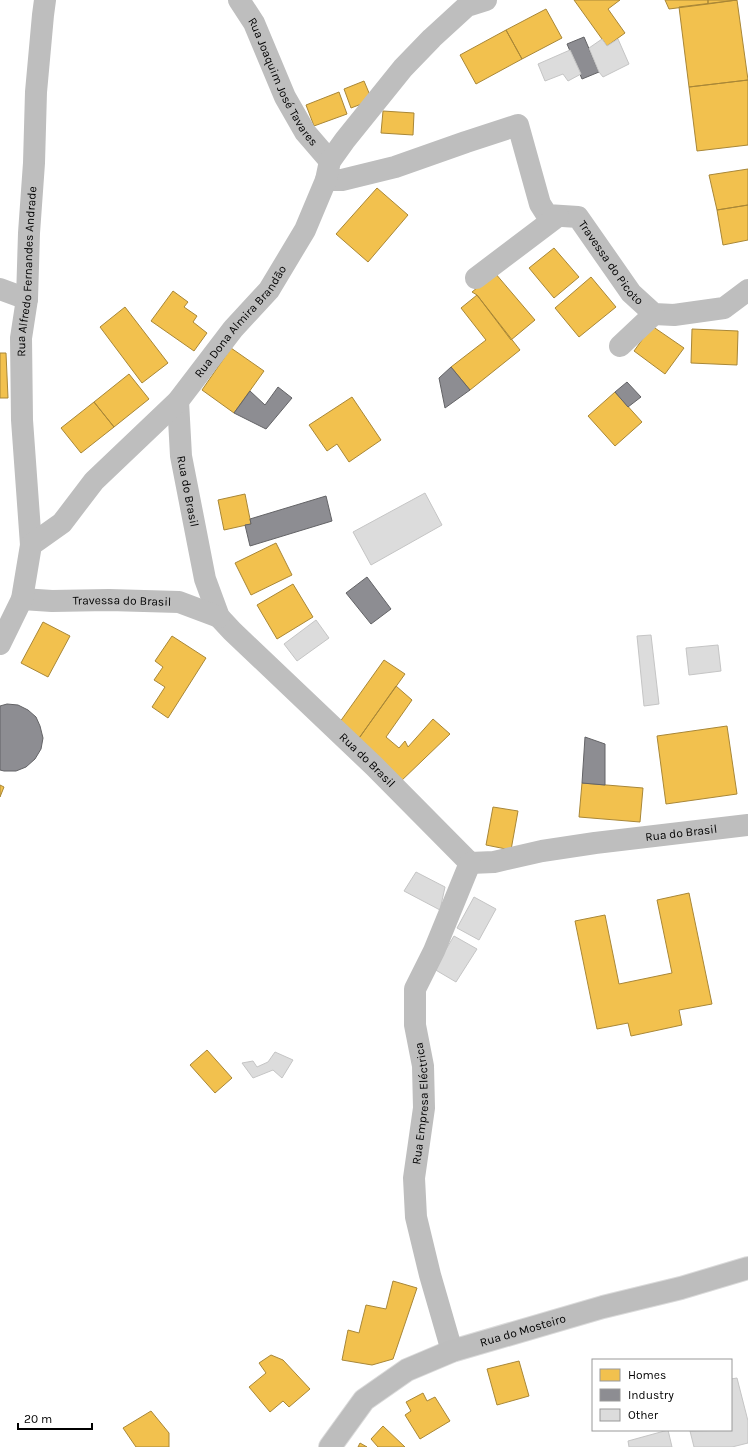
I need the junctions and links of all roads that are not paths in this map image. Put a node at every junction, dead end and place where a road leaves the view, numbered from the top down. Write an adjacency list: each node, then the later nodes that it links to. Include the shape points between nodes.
1 (45, 0): 9 (street, Rua Alfredo Fernandes Andrade, via 36,92)
2 (238, 0): 4 (street, Rua Joaquim José Tavares, via 254,23 285,97)
3 (472, 2): 4 (street, Rua Dona Almira Brandão, via 403,68 375,102)
4 (328, 170): 5 (street, Travessa do Picoto, via 342,180 395,167 518,125 540,204 547,215); 12 (street, Rua Dona Almira Brandão, via 305,230 268,290 233,329)
5 (558, 216): 6 (street); 10 (street, Travessa do Picoto, via 578,216 630,292)
6 (476, 278)
7 (0, 289): 9 (street)
8 (748, 290): 10 (street, Travessa do Picoto, via 724,308 674,315)
9 (27, 299): 13 (street, Rua Alfredo Fernandes Andrade, via 21,338 22,420)
10 (654, 314): 11 (street)
11 (620, 346)
12 (178, 401): 13 (street, Rua Dona Almira Brandão, via 94,481 62,522); 15 (street, Rua do Brasil, via 180,456 205,578)
13 (31, 544): 14 (street)
14 (22, 599): 15 (street, Travessa do Brasil, via 179,602); 16 (street)
15 (219, 617): 18 (street, Rua do Brasil, via 374,766)
16 (0, 644)
17 (748, 825): 18 (street, Rua do Brasil, via 595,843 494,862)
18 (470, 863): 20 (street, Rua Empresa Eléctrica, via 434,951 415,989 415,1025 422,1066 424,1108 414,1178 416,1217)
19 (748, 1268): 20 (main road, Rua do Mosteiro)
20 (452, 1351): 21 (main road, Rua do Mosteiro, via 407,1370 364,1400)
21 (330, 1447)

